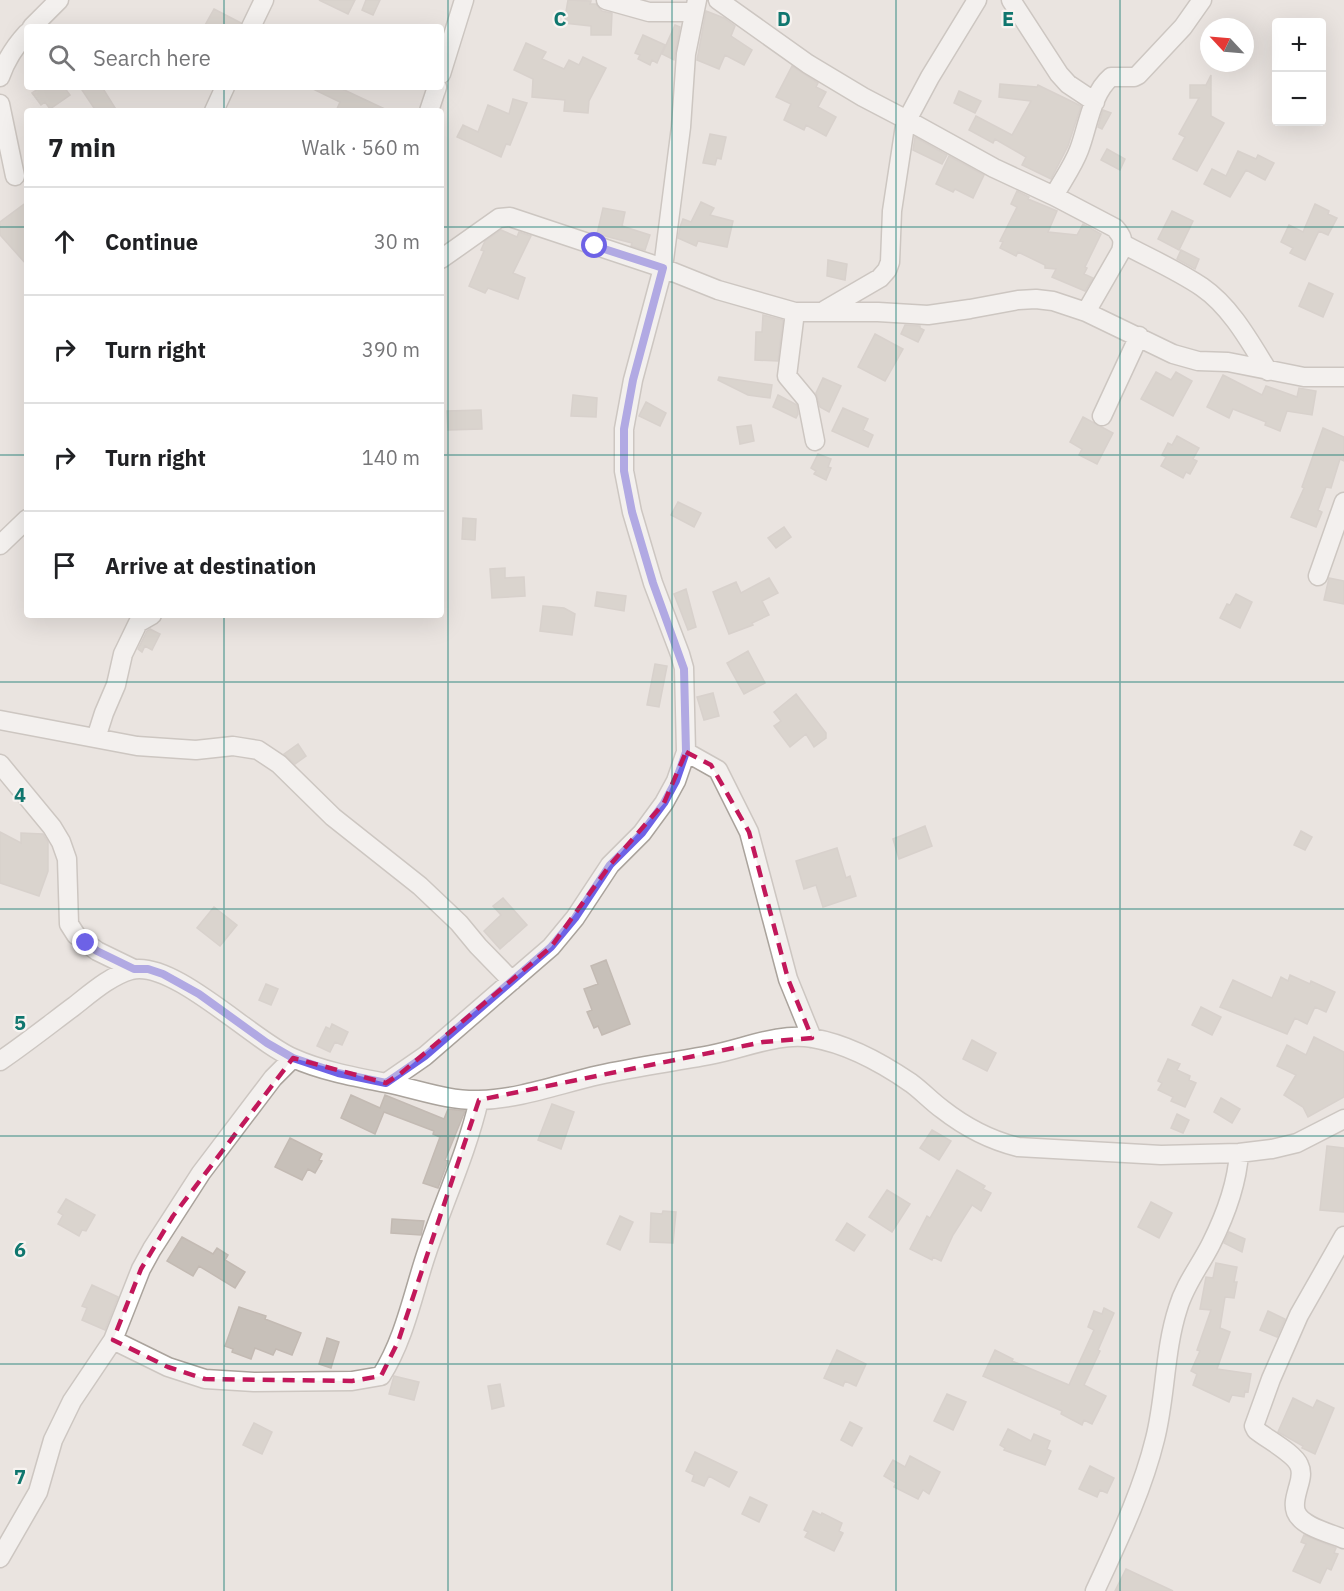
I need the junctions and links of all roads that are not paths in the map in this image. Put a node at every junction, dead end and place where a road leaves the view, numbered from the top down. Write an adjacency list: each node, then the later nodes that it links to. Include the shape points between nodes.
1 (59, 0): 10 (street)
2 (264, 0): 11 (street)
3 (464, 0): 13 (street)
4 (606, 0): 9 (street, via 648,12)
5 (718, 0): 21 (street, via 808,64)
6 (977, 0): 21 (street)
7 (1011, 0): 17 (street, via 1059,74)
8 (1202, 0): 17 (street, via 1183,27 1138,75 1111,77)
9 (695, 6): 26 (street, via 686,54)
10 (35, 24)
11 (252, 24)
12 (24, 36): 14 (street)
13 (444, 64)
14 (0, 77)
15 (224, 90): 19 (street)
16 (436, 90): 20 (street)
17 (1095, 102): 23 (street, via 1078,152)
18 (0, 104): 22 (street)
19 (215, 108)
20 (430, 108)
21 (907, 119): 23 (street, via 994,168); 27 (street, via 887,270)
22 (14, 177)
23 (1054, 196): 24 (street, via 1115,228)
24 (1123, 244): 29 (street); 31 (street, via 1210,294 1246,335)
25 (444, 258): 26 (street, via 499,218 510,217)
26 (663, 268): 28 (street, via 718,291); 42 (street, via 633,380 624,429 624,471 653,583 684,669)
27 (824, 311): 28 (street); 29 (street, via 928,315 1036,299)
28 (795, 312): 34 (street, via 787,376 807,400)
29 (1086, 312): 30 (street)
30 (1139, 336): 31 (street, via 1186,358); 33 (street)
31 (1268, 371): 32 (street, via 1304,377)
32 (1344, 377)
33 (1102, 416)
34 (815, 441)
35 (1344, 502): 38 (street)
36 (24, 522): 37 (street)
37 (0, 545)
38 (1318, 576)
39 (147, 618): 41 (street, via 138,623 123,654)
40 (0, 720): 41 (street)
41 (96, 738): 45 (street, via 162,749 233,746 258,750 279,764 333,817 420,886)
42 (686, 752): 45 (street, via 676,781 642,833 610,865 551,947); 46 (street, via 718,770 749,832 788,979)
43 (0, 764): 44 (street, via 61,842 67,859 69,924 76,935 97,951)
44 (134, 969): 47 (street, via 163,974 199,994); 48 (street, via 91,993)
45 (512, 981): 49 (street, via 425,1056)
46 (812, 1038): 50 (street, via 763,1042 510,1097); 54 (street, via 862,1054 891,1070 969,1128 1000,1143 1103,1153)
47 (293, 1058): 49 (street); 56 (street, via 273,1078 173,1216 141,1269)
48 (0, 1061)
49 (386, 1083): 50 (street, via 455,1099)
50 (479, 1100): 56 (street, via 398,1342 381,1376 352,1381 205,1379 168,1367)
51 (1344, 1119): 52 (street)
52 (1323, 1131): 53 (street); 54 (street, via 1297,1143)
53 (1344, 1138)
54 (1239, 1153): 59 (street, via 1224,1215 1177,1309 1147,1469)
55 (1344, 1236): 57 (street, via 1299,1316 1254,1426 1299,1465 1296,1512 1308,1524)
56 (113, 1340): 58 (street, via 69,1408 53,1440 34,1500)
57 (1344, 1539)
58 (0, 1558)
59 (1095, 1591)

